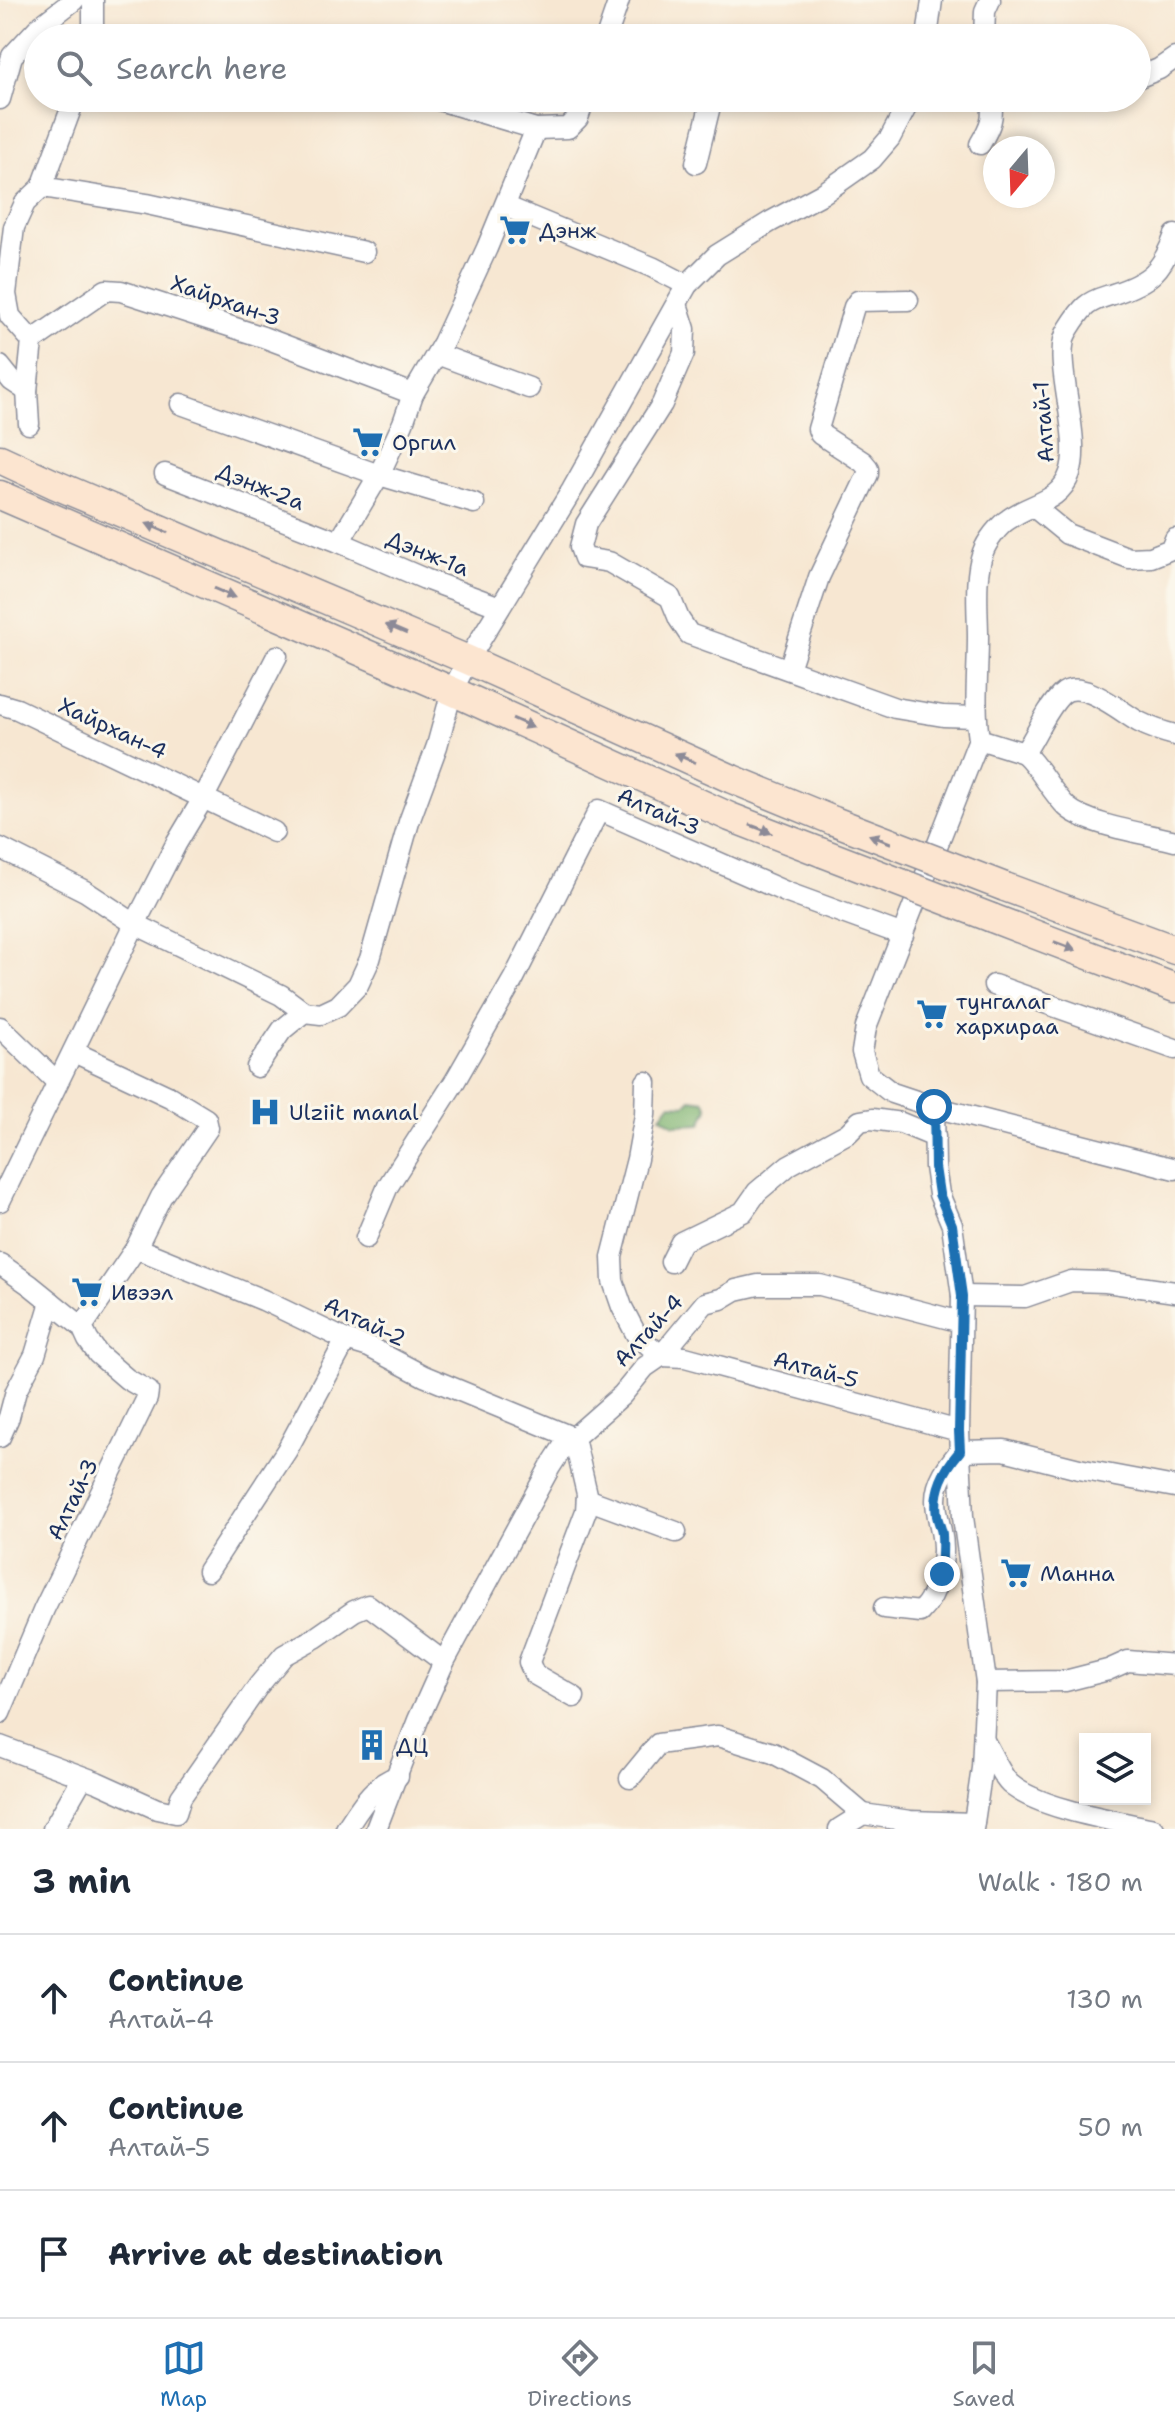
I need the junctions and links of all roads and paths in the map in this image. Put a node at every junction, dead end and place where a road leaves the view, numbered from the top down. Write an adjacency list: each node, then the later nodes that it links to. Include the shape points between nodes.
1 (74, 0): 6 (street)
2 (93, 0): 7 (street)
3 (619, 0): 8 (street)
4 (932, 0): 9 (street)
5 (990, 0): 10 (street)
6 (43, 24)
7 (93, 24)
8 (611, 24)
9 (929, 24)
10 (985, 24)
11 (24, 43): 14 (street, via 12,56)
12 (1175, 58): 13 (street)
13 (1151, 72)
14 (0, 99)
15 (70, 112): 24 (street)
16 (479, 112): 21 (street)
17 (580, 112): 21 (street, via 568,128)
18 (709, 112): 23 (street)
19 (904, 112): 28 (street, via 872,159 717,255)
20 (993, 112): 22 (street)
21 (536, 129): 25 (street)
22 (980, 144)
23 (696, 163)
24 (42, 187): 27 (street, via 147,204); 31 (street, via 25,203 14,227 6,294 10,316)
25 (505, 206): 28 (street); 32 (street)
26 (1175, 235): 44 (street, Алтай-1, via 1163,263 1147,280 1096,299 1065,334 1061,353 1070,405 1070,473 1056,494)
27 (364, 252)
28 (687, 285): 30 (street)
29 (908, 300): 50 (street, via 858,301 854,307 818,429 863,462 868,474 819,577)
30 (677, 304): 47 (street); 50 (street, via 685,329 684,353 662,404 586,524 580,547 584,558 609,562 670,597 689,634)
31 (32, 341): 35 (street); 36 (street, Хайрхан-3, via 106,290 121,291)
32 (437, 354): 34 (street); 36 (street)
33 (0, 366): 35 (street)
34 (529, 388)
35 (27, 391): 38 (street)
36 (413, 394): 41 (street)
37 (181, 404): 41 (street)
38 (29, 424)
39 (0, 459): 49 (main road, one-way to 39)
40 (165, 474): 45 (street, Дэнж-2а)
41 (379, 475): 43 (street); 45 (street)
42 (0, 495): 51 (main road, one-way to 51)
43 (474, 503)
44 (1034, 507): 46 (street, via 1067,534 1129,558 1151,557); 53 (street, Алтай-1, via 1009,519 983,553 976,600)
45 (339, 542): 47 (street, Дэнж-1а)
46 (1174, 546)
47 (500, 607): 49 (street)
48 (277, 656): 57 (street)
49 (468, 660): 51 (street); 63 (main road, one-way to 49, bridge, via 834,821)
50 (789, 669): 53 (street, via 895,708)
51 (452, 691): 65 (main road, one-way to 65, bridge, via 730,817); 66 (street, via 370,959 358,985 338,1006 321,1014)
52 (0, 704): 57 (street, Хайрхан-4)
53 (976, 717): 55 (street, Алтай-1)
54 (1175, 735): 56 (street, via 1144,725 1075,688 1055,702)
55 (979, 739): 56 (street); 62 (street, Алтай-1)
56 (1024, 753): 59 (street, via 1074,812)
57 (204, 797): 58 (street, Хайрхан-4); 61 (street)
58 (274, 832)
59 (1175, 841)
60 (0, 848): 61 (street, via 85,891)
61 (135, 924): 66 (street, via 281,995); 69 (street)
62 (903, 935): 73 (street, via 866,1027 862,1052 869,1075 892,1093); 77 (street, Алтай-3, via 788,893 599,810 514,978 388,1186)
63 (1175, 950)
64 (994, 985): 68 (street)
65 (1175, 988)
66 (304, 1012): 70 (street, via 282,1030)
67 (0, 1027): 71 (street)
68 (1175, 1049)
69 (74, 1052): 71 (street); 78 (street, via 206,1119 208,1128 161,1197)
70 (257, 1067)
71 (57, 1082): 76 (street)
72 (646, 1082): 87 (street, via 637,1159 612,1257 613,1281 636,1334)
73 (934, 1107): 74 (street); 75 (street)
74 (935, 1137): 79 (street, Алтай-4, via 901,1123 860,1121 789,1165 743,1212 681,1242); 82 (street, via 939,1194 952,1225)
75 (1175, 1169)
76 (0, 1201)
77 (366, 1238)
78 (136, 1248): 85 (street); 86 (street, Алтай-2)
79 (671, 1262)
80 (0, 1264): 83 (street)
81 (1175, 1292): 82 (street, via 1071,1281 1025,1297)
82 (962, 1296): 84 (street)
83 (51, 1302): 85 (street); 88 (street)
84 (961, 1322): 87 (street, Алтай-4, via 820,1285 758,1285 705,1303); 90 (street)
85 (82, 1327): 100 (street, Алтай-3, via 98,1354 148,1391 147,1398 44,1609)
86 (346, 1340): 89 (street, Алтай-2); 94 (street, via 287,1450)
87 (661, 1356): 89 (street, Алтай-4); 90 (street, Алтай-5, via 685,1357)
88 (0, 1437)
89 (574, 1438): 92 (street); 96 (street, via 550,1467)
90 (959, 1441): 91 (street, Алтай-5); 95 (street, via 936,1498 942,1574 920,1612); 98 (street, via 963,1517)
91 (1175, 1487)
92 (587, 1499): 93 (street); 99 (street, via 529,1662 534,1674)
93 (676, 1532)
94 (208, 1571)
95 (884, 1608)
96 (444, 1662): 103 (street); 107 (street, via 368,1605 354,1611 284,1655 181,1797)
97 (1175, 1665): 98 (street, via 1128,1661 1065,1681)
98 (986, 1682): 101 (street)
99 (574, 1697)
100 (0, 1713)
101 (984, 1741): 108 (street); 113 (street, via 1009,1784 1041,1801)
102 (0, 1746): 104 (street)
103 (398, 1776): 110 (street, via 371,1794); 111 (street)
104 (83, 1777): 107 (street); 109 (street)
105 (630, 1778): 106 (street, via 658,1744 718,1736 773,1753 822,1779)
106 (863, 1814): 108 (street); 112 (street)
107 (174, 1821)
108 (974, 1826)
109 (53, 1829)
110 (346, 1829)
111 (376, 1829)
112 (839, 1829)
113 (1154, 1829)

